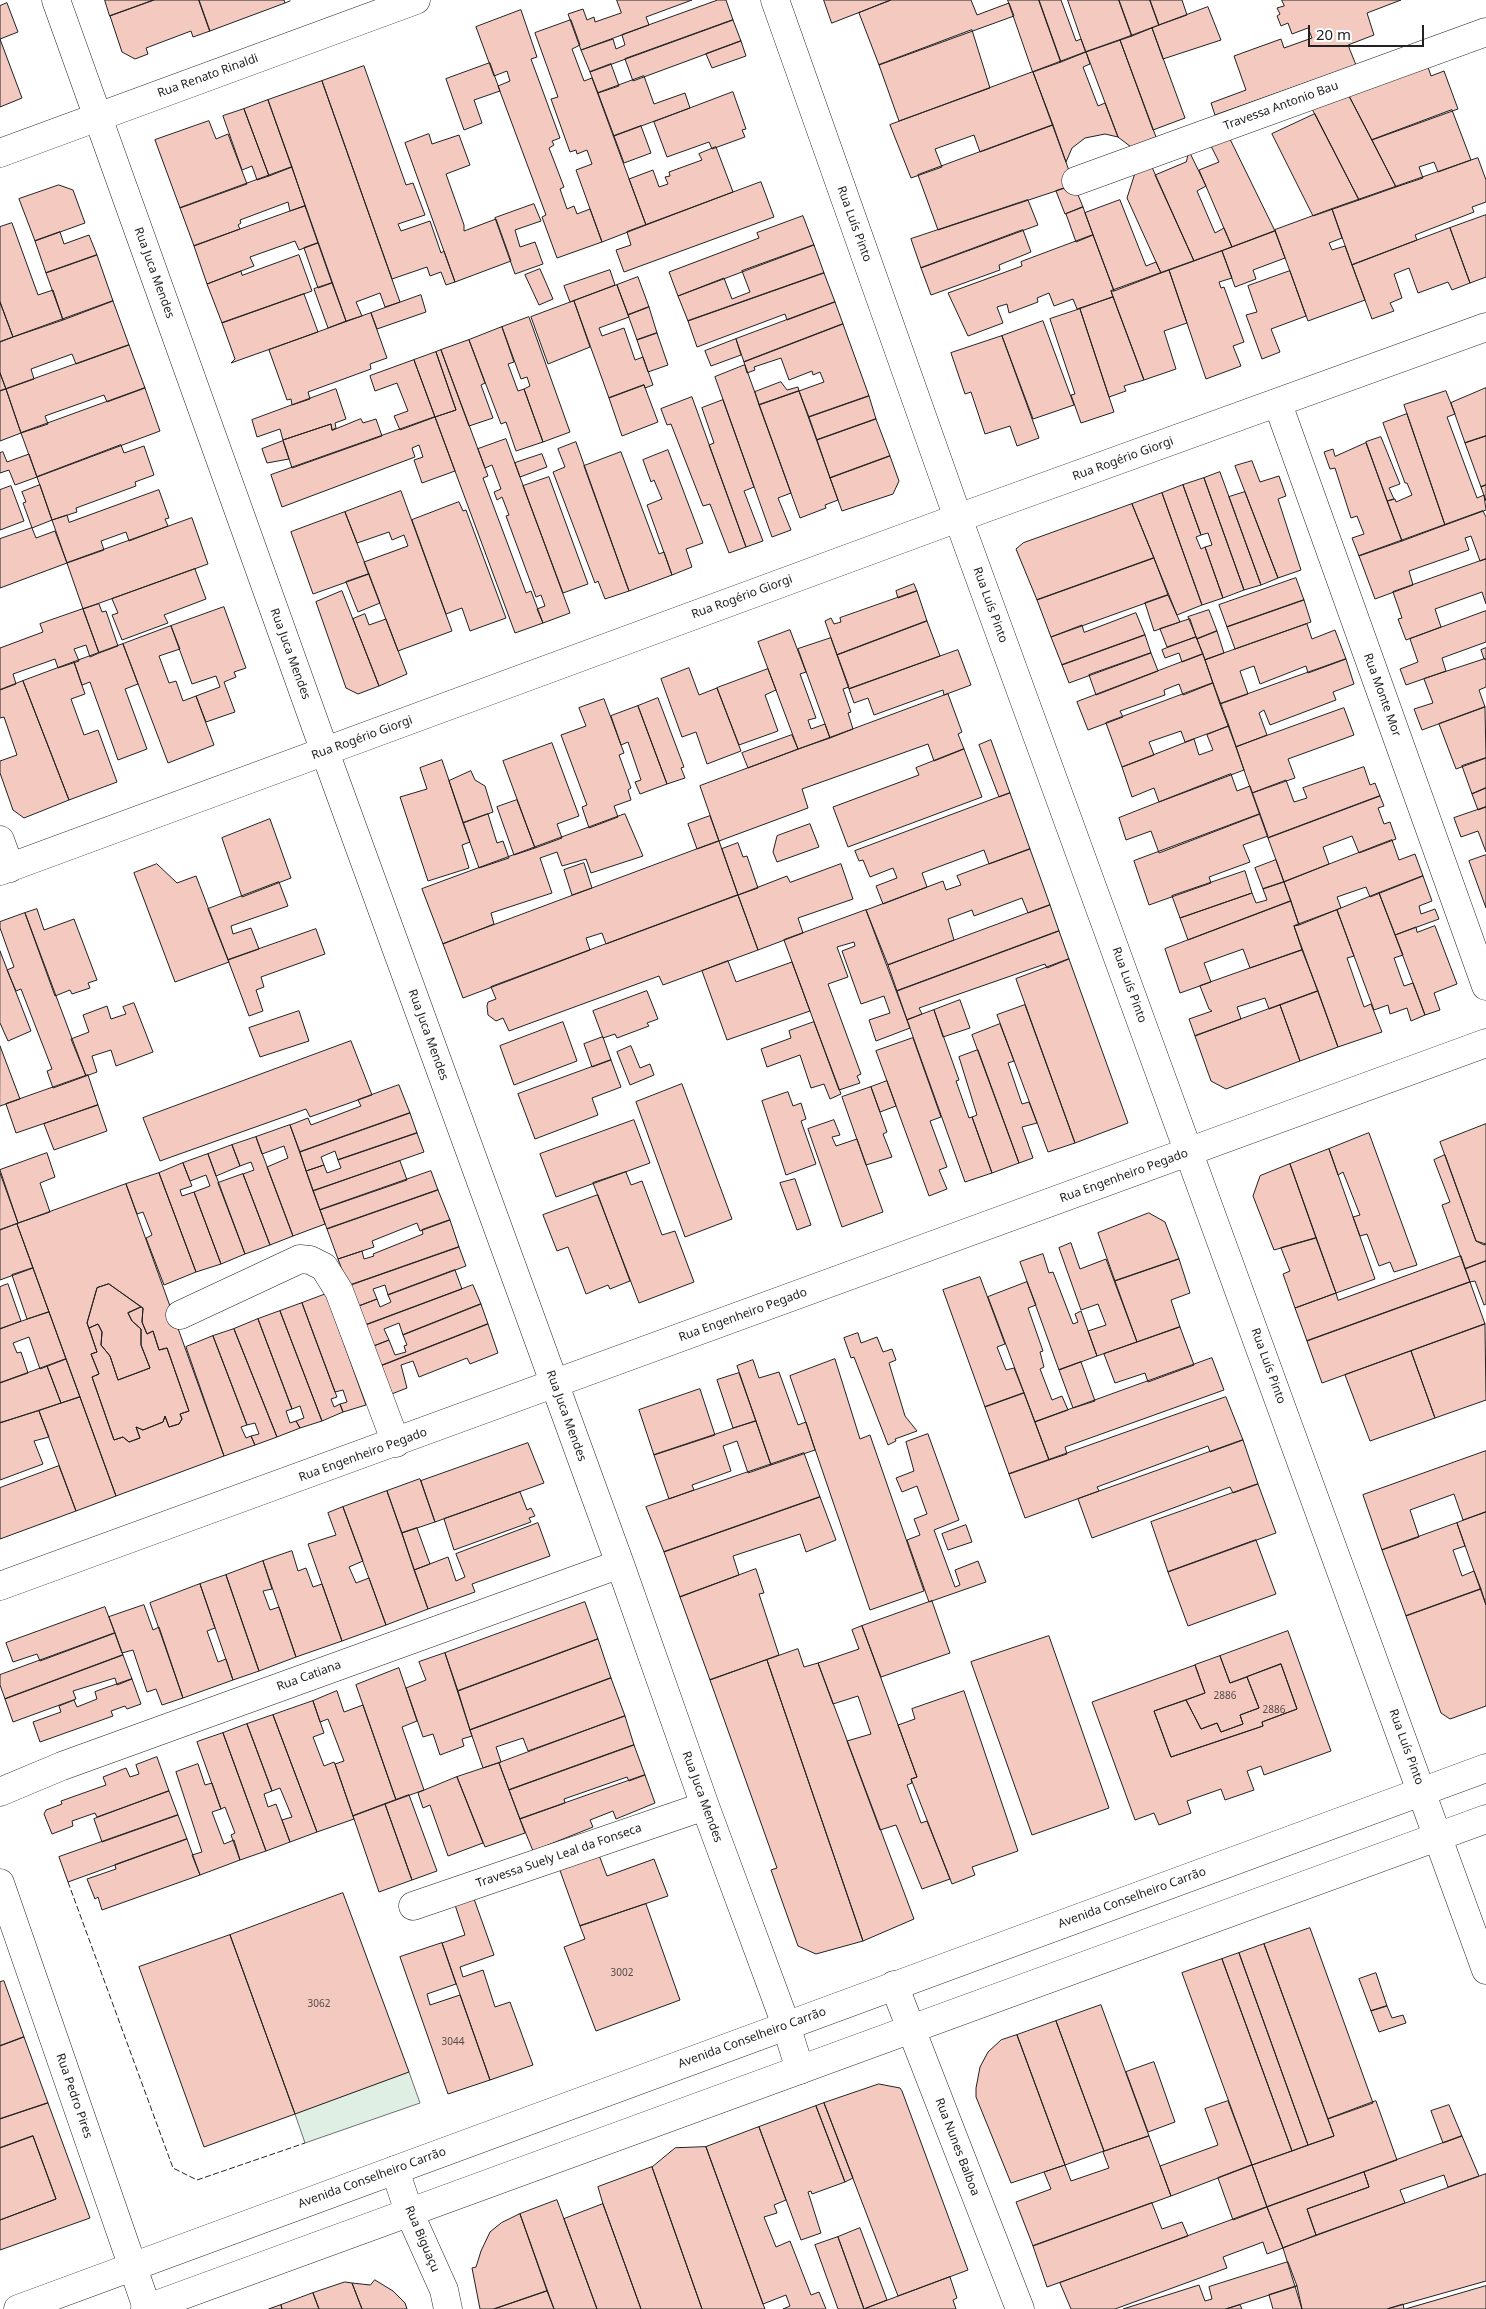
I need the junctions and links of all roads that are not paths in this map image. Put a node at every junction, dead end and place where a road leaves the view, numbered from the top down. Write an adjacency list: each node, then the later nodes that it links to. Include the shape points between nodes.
1 (56, 0): 5 (street, Rua Juca Mendes)
2 (416, 0): 5 (street, Rua Renato Rinaldi)
3 (774, 0): 10 (street, Rua Luís Pinto)
4 (1486, 32): 7 (street, Travessa Antonio Bau)
5 (98, 117): 6 (street, Rua Renato Rinaldi); 11 (street, Rua Juca Mendes)
6 (0, 153)
7 (1076, 181)
8 (1486, 327): 9 (street, Rua Rogério Giorgi)
9 (1278, 404): 10 (street, Rua Rogério Giorgi); 14 (street, Rua Monte Mor)
10 (958, 518): 11 (street, Rua Rogério Giorgi); 16 (street, Rua Luís Pinto)
11 (325, 752): 13 (street, Rua Rogério Giorgi); 18 (street, Rua Juca Mendes)
12 (0, 840): 13 (street)
13 (5, 869)
14 (1486, 986)
15 (1486, 1043): 16 (street, Rua Engenheiro Pegado)
16 (1190, 1152): 18 (street, Rua Engenheiro Pegado); 24 (street, Rua Luís Pinto)
17 (180, 1315): 19 (street, via 300,1259 324,1267 339,1291)
18 (554, 1384): 19 (street, Rua Engenheiro Pegado); 20 (street, Rua Juca Mendes)
19 (396, 1443): 21 (street, Rua Engenheiro Pegado)
20 (620, 1564): 23 (street, Rua Catiana); 25 (street, Rua Juca Mendes)
21 (0, 1586)
22 (1486, 1768): 24 (street, Avenida Conselheiro Carrão)
23 (0, 1792)
24 (1422, 1792): 27 (street, Rua Luís Pinto); 31 (street, Avenida Conselheiro Carrão)
25 (705, 1806): 29 (street, Travessa Suely Leal da Fonseca); 32 (street, Rua Juca Mendes)
26 (1486, 1819): 27 (street)
27 (1438, 1836): 30 (street, Rua Luís Pinto); 33 (street)
28 (0, 1883): 37 (street, Rua Pedro Pires)
29 (413, 1906)
30 (1486, 1970)
31 (894, 1985): 32 (street, Avenida Conselheiro Carrão); 33 (street, Rua Nunes Balboa)
32 (786, 2025): 34 (street, Rua Juca Mendes); 35 (street, Avenida Conselheiro Carrão)
33 (912, 2029): 34 (street); 41 (street, Rua Nunes Balboa)
34 (800, 2070): 36 (street)
35 (395, 2170): 36 (street, Rua Biguaçu); 37 (street, Avenida Conselheiro Carrão)
36 (409, 2212): 38 (street); 40 (street, Rua Biguaçu, via 444,2290)
37 (133, 2266): 38 (street, Rua Pedro Pires); 39 (street, Avenida Conselheiro Carrão)
38 (146, 2308)
39 (18, 2309)
40 (448, 2309)
41 (1020, 2309)

